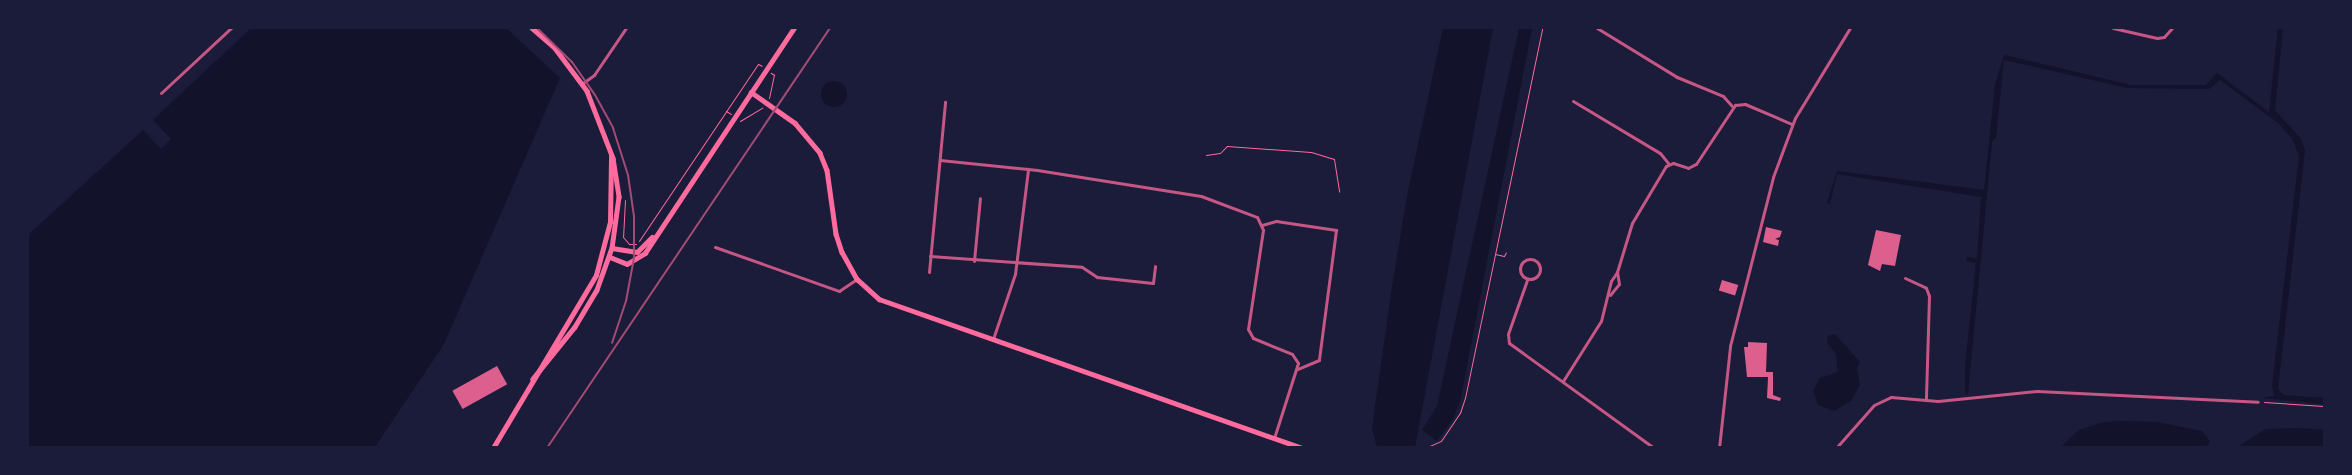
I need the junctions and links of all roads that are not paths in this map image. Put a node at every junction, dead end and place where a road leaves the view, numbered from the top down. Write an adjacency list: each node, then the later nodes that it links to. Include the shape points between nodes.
1 (231, 28): 11 (street)
2 (532, 28): 9 (main road, via 555,48)
3 (626, 28): 9 (street, via 594,75)
4 (794, 28): 10 (main road)
5 (1598, 28): 14 (street, via 1677,77 1723,96)
6 (1850, 28): 15 (street)
7 (2112, 28): 8 (street, via 2157,38 2164,37)
8 (2172, 28)
9 (583, 83): 16 (main road)
10 (751, 92): 21 (main road); 33 (main road, via 803,130 820,153 827,170 836,234)
11 (162, 93)
12 (1573, 101): 18 (street, via 1660,153)
13 (945, 102): 17 (street)
14 (1732, 106): 15 (street, via 1742,104); 18 (street, via 1696,164 1688,168)
15 (1792, 124): 48 (street, via 1773,177 1740,301 1730,346)
16 (611, 155): 24 (main road, via 618,187); 38 (main road, via 612,205 606,246 585,298)
17 (940, 160): 19 (street); 25 (street)
18 (1670, 164): 31 (street, via 1632,223)
19 (1028, 169): 22 (street, via 1200,196 1253,215); 28 (street)
20 (980, 198): 27 (street)
21 (662, 225): 24 (main road, via 642,250 631,252); 26 (main road, via 639,260 623,264)
22 (1262, 225): 37 (street, via 1248,329 1256,340 1296,357); 37 (street, via 1276,221 1336,230 1320,357 1318,362)
23 (716, 247): 33 (street, via 839,290)
24 (612, 248): 26 (main road)
25 (930, 256): 27 (street); 30 (street)
26 (610, 257): 38 (main road, via 585,312)
27 (974, 260): 28 (street)
28 (1017, 263): 29 (street, via 1082,267 1097,277 1153,284); 36 (street)
29 (1155, 266)
30 (929, 272)
31 (1617, 272): 35 (street, via 1610,282); 35 (street, via 1618,284)
32 (1905, 278): 40 (street, via 1923,286 1929,296)
33 (857, 279): 36 (main road, via 879,299)
34 (1526, 280): 34 (street, via 1536,277 1541,263 1534,257 1525,259 1521,271); 39 (street, via 1508,334 1509,343)
35 (1610, 296): 39 (street, via 1593,338)
36 (993, 339): 42 (main road)
37 (1298, 369): 42 (street)
38 (533, 379): 45 (main road)
39 (1563, 381): 47 (street)
40 (1926, 400): 41 (street, via 2037,391); 49 (street, via 1891,397 1879,401)
41 (2258, 402)
42 (1274, 438): 46 (main road)
43 (408, 448): 44 (street)
44 (417, 448)
45 (493, 448)
46 (1301, 448)
47 (1654, 448)
48 (1719, 448)
49 (1836, 448)

